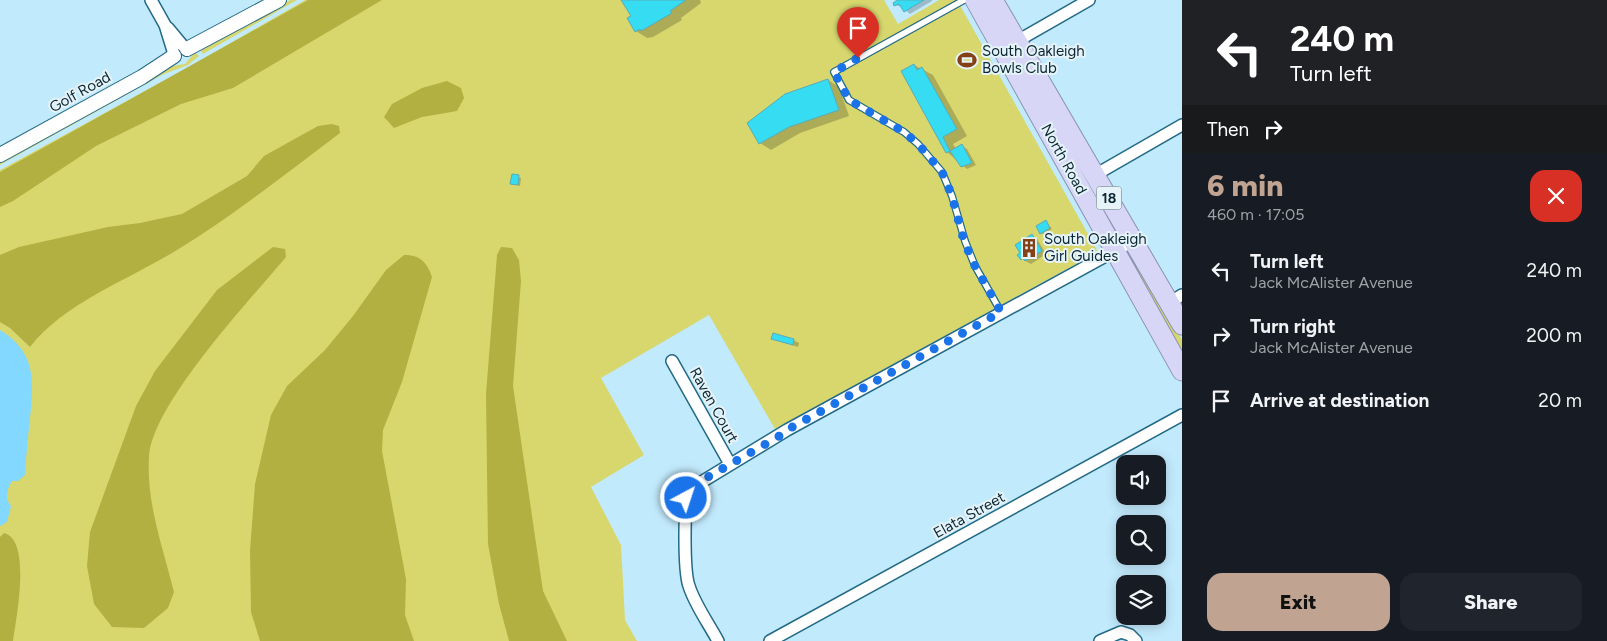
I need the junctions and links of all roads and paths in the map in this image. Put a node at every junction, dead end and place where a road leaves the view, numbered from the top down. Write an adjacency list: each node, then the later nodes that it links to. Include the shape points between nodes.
1 (151, 0): 8 (street)
2 (279, 0): 8 (street, Golf Road)
3 (964, 0): 15 (lane, via 834,72 849,100 904,132 942,172 964,241)
4 (975, 0): 7 (highway, North Road / 18)
5 (993, 0): 7 (highway, North Road / 18)
6 (1088, 0): 7 (street)
7 (1010, 45): 11 (highway, North Road / 18); 13 (highway, North Road / 18)
8 (179, 50): 10 (street, Golf Road, via 142,76)
9 (1182, 125): 11 (street)
10 (0, 155)
11 (1095, 175): 12 (highway, North Road / 18)
12 (1133, 241): 13 (street); 14 (highway, North Road / 18)
13 (1115, 251): 15 (street); 18 (highway, North Road / 18)
14 (1176, 299): 16 (highway, North Road / 18)
15 (1001, 312): 20 (street)
16 (1182, 325)
17 (672, 361): 20 (street, Raven Court)
18 (1182, 370)
19 (1182, 415): 22 (street, Elata Street)
20 (730, 464): 21 (street, via 699,482 688,492 685,504 687,581)
21 (718, 641)
22 (770, 641)
23 (1100, 641): 24 (street, via 1121,632)
24 (1136, 641)

